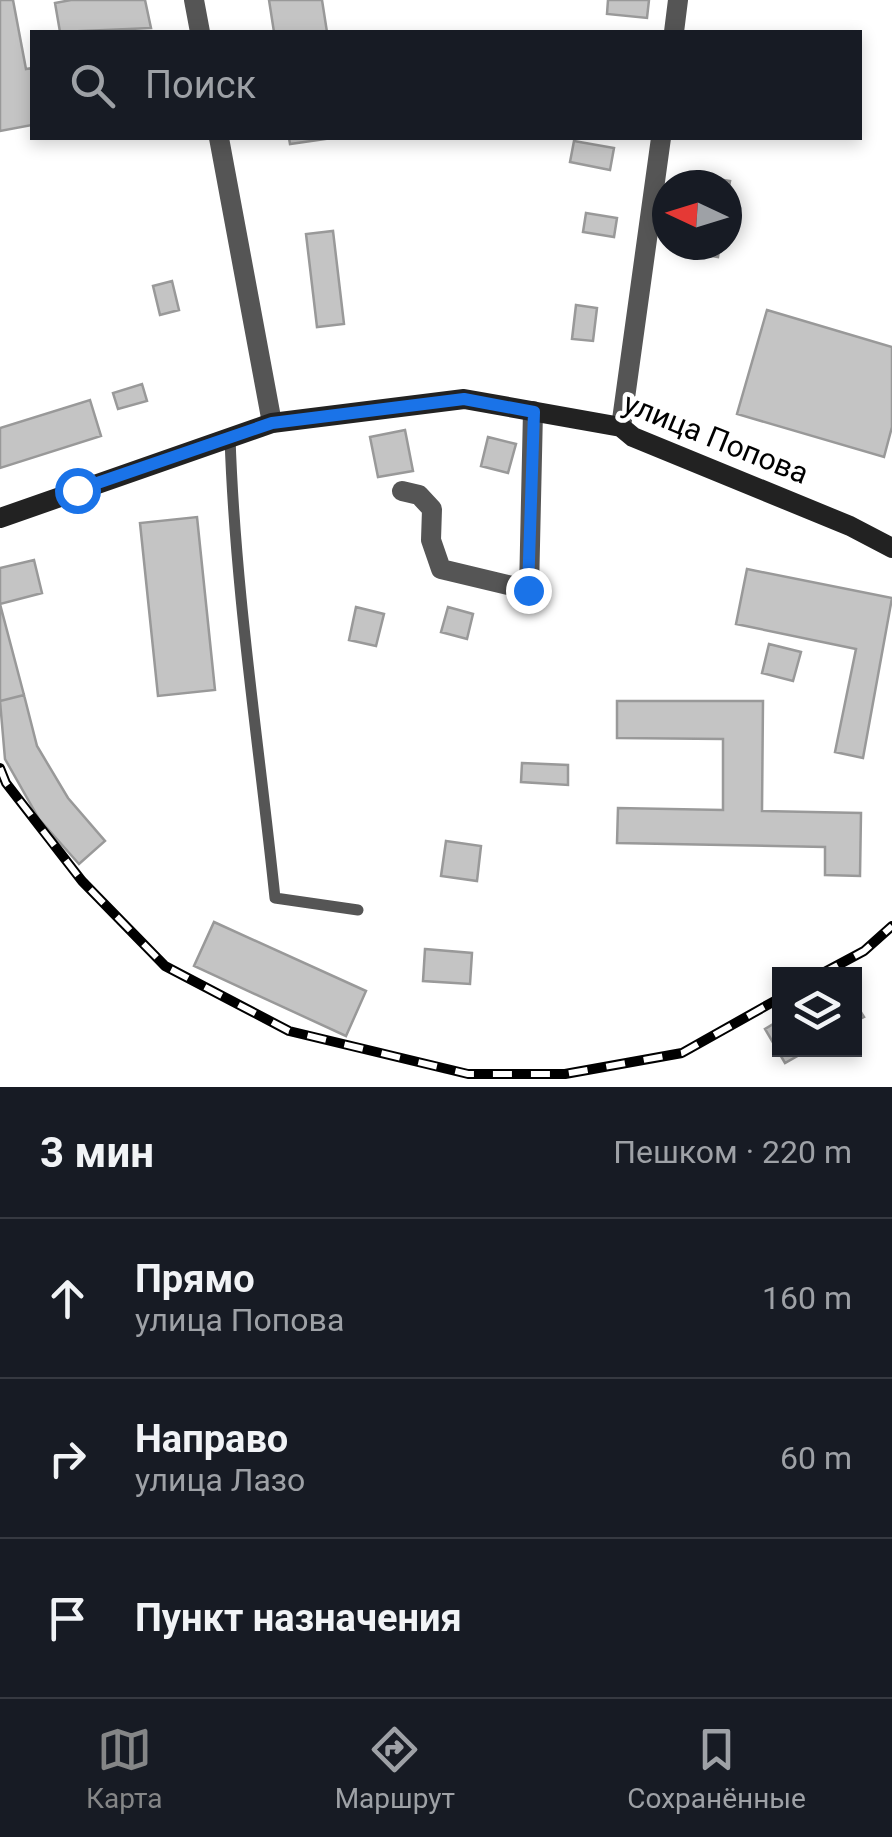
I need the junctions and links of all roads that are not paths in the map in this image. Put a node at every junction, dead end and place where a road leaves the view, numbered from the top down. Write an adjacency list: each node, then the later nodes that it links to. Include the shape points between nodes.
1 (194, 0): 3 (street)
2 (678, 0): 4 (street)
3 (200, 30)
4 (674, 30)
5 (219, 140): 8 (street)
6 (661, 140): 9 (street)
7 (534, 412): 8 (street, улица Попова, via 464,399); 9 (street, улица Попова); 11 (street, via 528,590 441,568 431,540 432,509 419,495)
8 (272, 423): 10 (street, улица Попова)
9 (621, 427): 13 (street, улица Попова)
10 (230, 437): 12 (street, улица Попова); 14 (lane, via 234,558 275,898)
11 (402, 491)
12 (0, 518)
13 (892, 548)
14 (358, 910)

